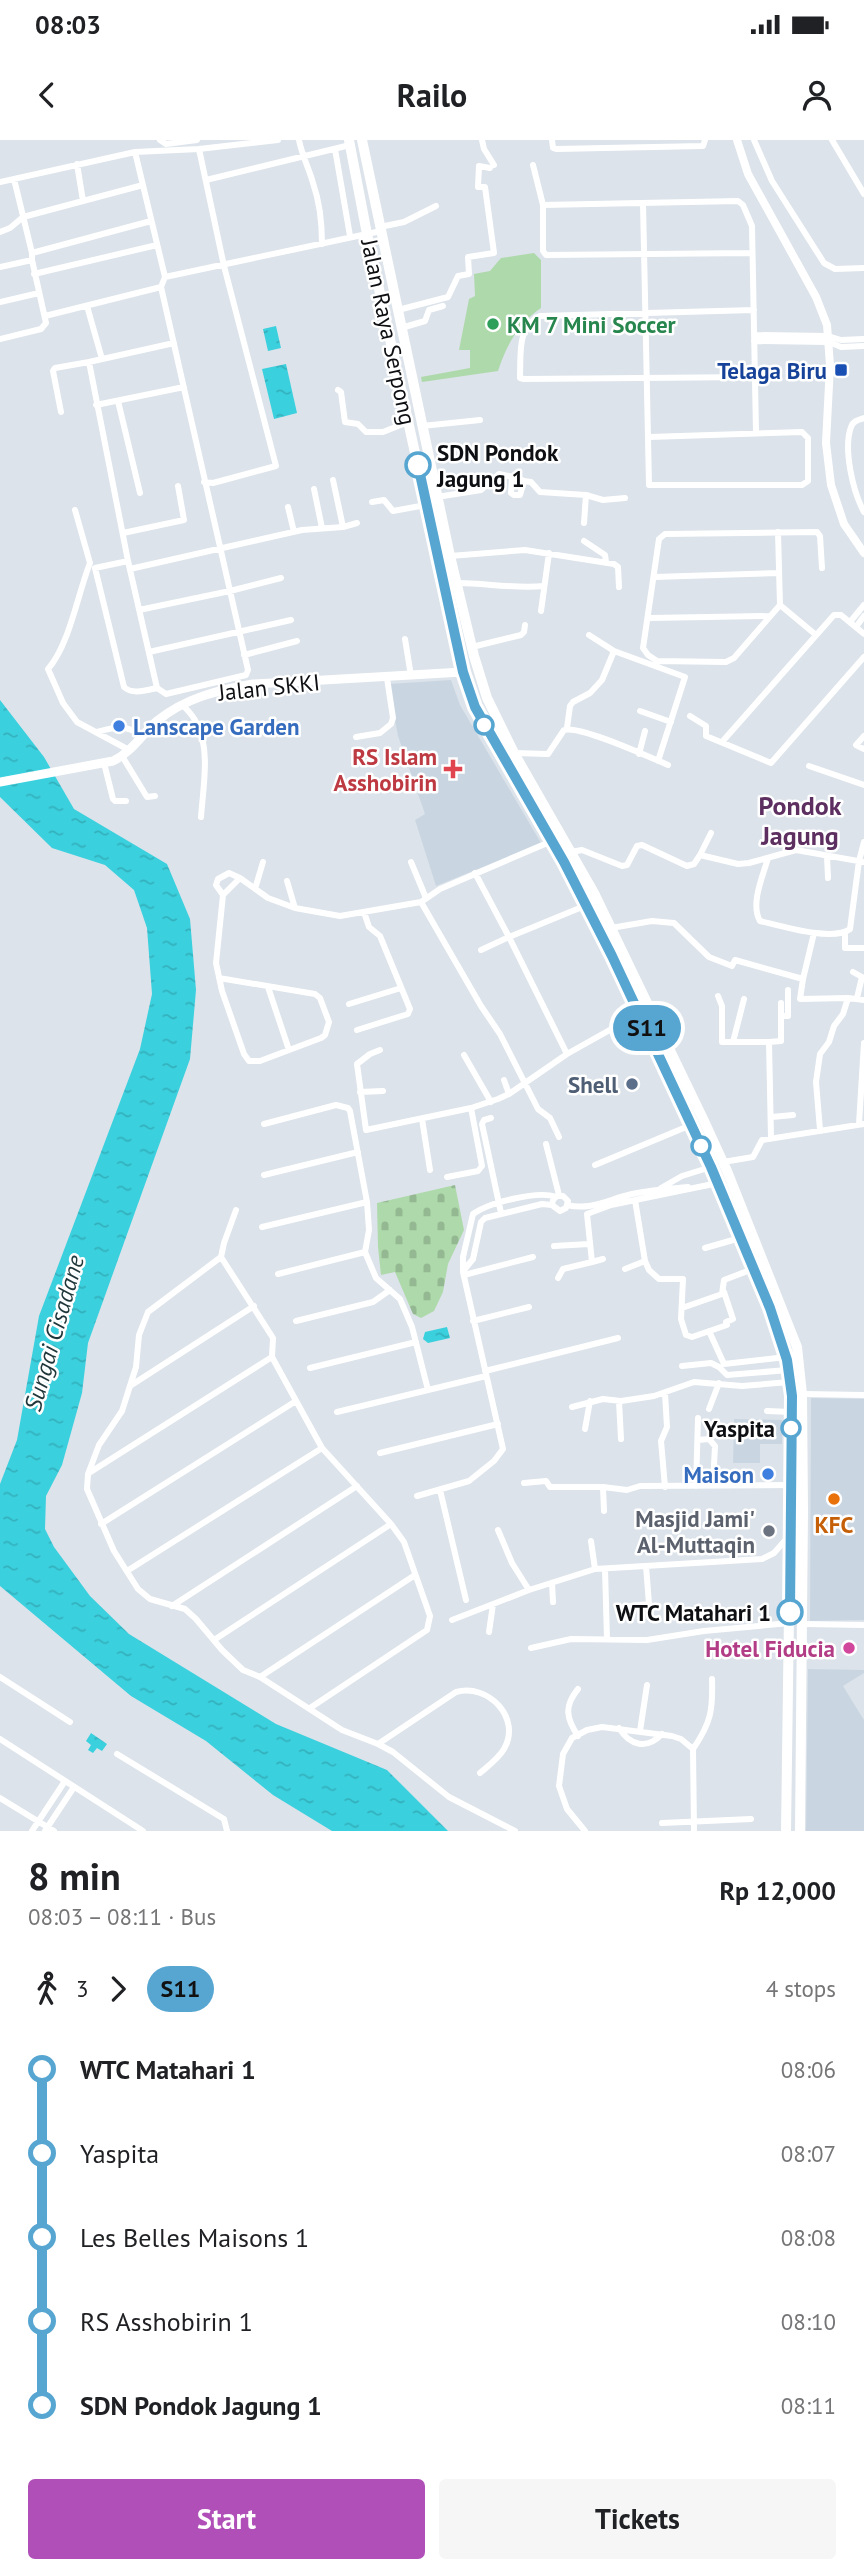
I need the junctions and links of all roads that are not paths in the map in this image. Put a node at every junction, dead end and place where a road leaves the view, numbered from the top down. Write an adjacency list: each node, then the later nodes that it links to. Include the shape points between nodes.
1 (160, 140): 2 (street, via 166,144)
2 (197, 140)
3 (278, 140): 13 (street)
4 (299, 140): 16 (street)
5 (362, 140): 30 (main road, Jalan Raya Serpong)
6 (482, 140): 49 (street, via 492,167 480,166 478,187 485,187 494,253 468,257 469,274 458,276 447,298)
7 (737, 140): 56 (street, via 748,174 816,297)
8 (754, 140): 41 (street, via 772,181 824,263 835,269)
9 (832, 140): 23 (street)
10 (350, 142): 14 (street); 32 (main road, Jalan Raya Serpong)
11 (705, 142): 12 (street)
12 (552, 144)
13 (199, 149): 15 (street); 20 (street)
14 (335, 149): 16 (street); 33 (street)
15 (135, 152): 17 (street); 22 (street)
16 (303, 158): 20 (street); 34 (street, via 318,198)
17 (77, 164): 19 (street); 24 (street)
18 (533, 165): 26 (street)
19 (14, 179): 21 (street); 28 (street)
20 (206, 180): 39 (street)
21 (0, 182)
22 (142, 185): 24 (street); 29 (street)
23 (864, 194)
24 (83, 201): 28 (street)
25 (643, 203): 26 (street); 36 (street, via 738,201 751,218); 37 (street)
26 (542, 205): 37 (street, via 544,254)
27 (436, 206): 30 (street)
28 (23, 217): 31 (street); 38 (street)
29 (151, 221): 35 (street); 38 (street)
30 (380, 229): 32 (street); 49 (main road, Jalan Raya Serpong)
31 (0, 232)
32 (367, 234): 33 (street); 72 (main road, Jalan Raya Serpong)
33 (351, 236): 34 (street)
34 (322, 244): 39 (street)
35 (157, 245): 42 (street); 43 (street)
36 (752, 253): 37 (street); 50 (street)
37 (643, 255): 51 (street)
38 (32, 257): 40 (street); 42 (street)
39 (224, 266): 43 (street); 79 (street, via 276,466)
40 (0, 267)
41 (864, 268)
42 (34, 274): 45 (street)
43 (164, 277): 44 (street)
44 (161, 287): 47 (street); 59 (street)
45 (39, 293): 46 (street); 52 (street)
46 (0, 302)
47 (88, 306): 52 (street); 61 (street)
48 (443, 306): 53 (street, via 429,310 425,321)
49 (398, 310): 53 (main road, Jalan Raya Serpong)
50 (754, 310): 51 (street); 54 (street)
51 (645, 313): 63 (street); 63 (street, via 535,318 522,337 520,378)
52 (44, 316): 55 (street, via 45,327)
53 (401, 328): 73 (main road, Jalan Raya Serpong)
54 (754, 338): 56 (street); 64 (street)
55 (0, 339)
56 (828, 339): 58 (street); 101 (street, via 826,443 831,485 844,524)
57 (864, 339): 58 (street)
58 (841, 343): 60 (street)
59 (174, 344): 61 (street); 65 (street)
60 (864, 346)
61 (102, 359): 62 (street)
62 (89, 362): 68 (street); 69 (street, via 53,371)
63 (646, 377): 64 (street); 75 (street)
64 (755, 377): 74 (street)
65 (184, 387): 67 (street); 79 (street)
66 (338, 390): 72 (street, via 345,422 358,424 366,432 383,432)
67 (118, 401): 68 (street); 82 (street)
68 (96, 405): 97 (street)
69 (61, 412)
70 (864, 418): 90 (street, via 851,427 849,456)
71 (480, 420): 73 (street)
72 (408, 422): 87 (main road, Jalan Raya Serpong)
73 (422, 426): 84 (main road, Jalan Raya Serpong)
74 (756, 432): 75 (street); 75 (street, via 806,434 806,484 649,485)
75 (649, 437)
76 (512, 477): 78 (street); 78 (street, via 510,493 514,495 520,495); 84 (street, via 497,475 481,490)
77 (332, 480): 93 (street)
78 (524, 481): 83 (street, via 540,492)
79 (205, 482): 99 (street)
80 (178, 486): 97 (street, via 184,520)
81 (314, 489): 94 (street)
82 (140, 493)
83 (586, 495): 85 (street, via 603,500); 92 (street)
84 (437, 496): 102 (main road, Jalan Raya Serpong)
85 (625, 498)
86 (372, 502): 87 (street, via 384,500 393,511)
87 (426, 505): 135 (main road, Jalan Raya Serpong)
88 (288, 507): 95 (street)
89 (75, 510): 146 (street, via 90,563 60,653 48,669 70,714)
90 (864, 512)
91 (358, 523): 93 (street)
92 (584, 523)
93 (343, 527): 94 (street)
94 (322, 528): 95 (street)
95 (294, 532): 99 (street)
96 (778, 532): 105 (street, via 819,534); 106 (street); 107 (street, via 666,534 659,539)
97 (123, 533): 104 (street)
98 (584, 541): 103 (street, via 605,555)
99 (220, 548): 104 (street); 112 (street)
100 (549, 552): 102 (street); 103 (street); 110 (street)
101 (864, 554)
102 (450, 556): 109 (main road, Jalan Raya Serpong)
103 (606, 562): 111 (street, via 618,567)
104 (129, 565): 115 (street); 139 (street, via 95,568 124,687 129,691)
105 (822, 568)
106 (779, 573): 107 (street); 113 (street)
107 (654, 577): 119 (street)
108 (281, 578): 112 (street)
109 (457, 583): 110 (street); 129 (main road, Jalan Raya Serpong)
110 (544, 586): 116 (street)
111 (619, 587)
112 (230, 592): 115 (street); 123 (street)
113 (780, 605): 117 (street); 126 (street)
114 (864, 605): 121 (street)
115 (139, 610): 131 (street)
116 (541, 611)
117 (770, 616): 119 (street); 119 (street, via 726,662 657,661 643,648)
118 (864, 617): 121 (street)
119 (649, 618)
120 (291, 620): 123 (street)
121 (853, 624): 124 (street); 126 (street, via 834,615)
122 (525, 625): 129 (street, via 521,635)
123 (239, 631): 131 (street); 132 (street)
124 (864, 634)
125 (589, 635): 130 (street)
126 (816, 635): 150 (street)
127 (405, 639): 137 (street)
128 (297, 641): 132 (street)
129 (472, 647): 153 (main road, Jalan Raya Serpong, via 487,698)
130 (614, 651): 143 (street, via 684,675); 144 (street, via 602,680 570,706)
131 (149, 652): 139 (street)
132 (244, 655): 139 (street, via 246,675 166,694)
133 (864, 657): 134 (street)
134 (856, 668): 136 (street); 150 (street, via 771,764)
135 (463, 672): 137 (main road, Jalan SKKI); 160 (main road, Jalan Raya Serpong, via 483,723)
136 (864, 675)
137 (411, 676): 138 (main road, Jalan SKKI)
138 (387, 678): 140 (main road, Jalan SKKI, via 253,684); 149 (street, via 391,724 380,733)
139 (157, 688)
140 (183, 704): 148 (main road, Jalan SKKI); 165 (street, via 201,736)
141 (640, 711): 143 (street)
142 (690, 716): 150 (street, via 706,726 706,736)
143 (671, 723): 155 (street)
144 (567, 728): 153 (street, via 548,754); 154 (street)
145 (645, 730): 154 (street)
146 (97, 732): 148 (street, via 127,728); 152 (street)
147 (864, 736): 151 (street, via 856,745)
148 (142, 737): 152 (main road, Jalan SKKI)
149 (356, 737)
150 (722, 743)
151 (864, 749)
152 (126, 753): 156 (main road, Jalan SKKI); 163 (street, via 147,797)
153 (514, 753): 157 (main road, Jalan Raya Serpong)
154 (639, 754): 155 (street)
155 (658, 761): 158 (street)
156 (101, 764): 161 (main road, Jalan SKKI); 164 (street, via 113,799)
157 (521, 765): 160 (main road); 169 (main road, Jalan Raya Serpong)
158 (668, 765)
159 (809, 765): 162 (street)
160 (509, 770): 167 (main road, Jalan Raya Serpong)
161 (0, 782)
162 (864, 785)
163 (155, 796)
164 (126, 801)
165 (201, 817)
166 (711, 833): 170 (street)
167 (552, 841): 176 (street); 183 (main road, Jalan Raya Serpong)
168 (864, 842): 173 (street)
169 (571, 852): 170 (street, via 582,850 622,866 640,845 687,866); 186 (main road, Jalan Raya Serpong)
170 (700, 855): 172 (street, via 738,864)
171 (827, 856): 172 (street, via 796,850); 173 (street); 178 (street)
172 (768, 858): 188 (street, via 759,888 758,918)
173 (861, 861): 187 (street, via 850,929)
174 (263, 862): 180 (street)
175 (411, 862): 182 (street)
176 (475, 873): 182 (street); 189 (street)
177 (240, 878): 180 (street); 181 (street); 181 (street, via 229,873 218,878 216,885)
178 (828, 878)
179 (287, 881): 184 (street)
180 (255, 889): 184 (street)
181 (223, 895): 193 (street, via 216,963)
182 (424, 900): 185 (street); 215 (street)
183 (587, 905): 189 (street); 204 (main road, Jalan Raya Serpong)
184 (295, 908): 185 (street, via 329,916)
185 (364, 912): 196 (street, via 369,927 380,936)
186 (611, 928): 194 (street, via 652,921 674,923 698,948 720,961 732,966 735,960); 233 (main road, Jalan Raya Serpong)
187 (845, 932): 188 (street); 190 (street, via 845,948)
188 (814, 933): 194 (street)
189 (509, 937): 191 (street); 212 (street)
190 (864, 948)
191 (481, 950)
192 (853, 972): 201 (street, via 862,977)
193 (219, 978): 195 (street); 210 (street, via 248,1061)
194 (803, 979): 199 (street, via 800,999)
195 (268, 987): 210 (street); 210 (street, via 316,994 330,1022 321,1038)
196 (401, 988): 203 (street); 206 (street, via 409,1004 408,1014)
197 (788, 990): 205 (street, via 788,1016)
198 (718, 996): 207 (street, via 722,1042)
199 (848, 998): 201 (street); 228 (street, via 820,1054 816,1082)
200 (744, 999): 207 (street)
201 (861, 999)
202 (781, 1003): 205 (street)
203 (349, 1004)
204 (640, 1013): 212 (street); 227 (main road, Jalan Raya Serpong)
205 (780, 1016): 208 (street, via 781,1041)
206 (357, 1030)
207 (733, 1042): 208 (street)
208 (769, 1042): 222 (street)
209 (864, 1043): 226 (street)
210 (289, 1050)
211 (380, 1050): 217 (street, via 356,1064)
212 (567, 1054): 215 (street)
213 (464, 1055): 219 (street)
214 (504, 1080): 218 (street)
215 (526, 1083): 218 (street); 229 (street)
216 (383, 1091): 217 (street)
217 (360, 1092): 224 (street, via 366,1130)
218 (509, 1094): 219 (street)
219 (491, 1102): 220 (street)
220 (471, 1108): 224 (street); 238 (street, via 482,1166 478,1171)
221 (793, 1115): 222 (street)
222 (772, 1117): 230 (street)
223 (491, 1118): 245 (street, via 482,1124)
224 (422, 1119): 236 (street)
225 (264, 1124): 232 (street, via 348,1108)
226 (861, 1124): 228 (street)
227 (691, 1125): 234 (street); 235 (main road, Jalan Raya Serpong)
228 (820, 1130): 230 (street)
229 (559, 1137)
230 (771, 1138): 233 (street, via 761,1140 753,1157)
231 (545, 1144): 241 (street)
232 (358, 1152): 237 (street); 243 (street)
233 (723, 1162): 244 (main road, Jalan Raya Serpong)
234 (595, 1165)
235 (711, 1167): 239 (main road, Jalan Raya Serpong); 240 (street)
236 (430, 1170)
237 (264, 1175)
238 (447, 1177)
239 (717, 1181): 240 (street); 242 (street); 248 (main road, Jalan Raya Serpong)
240 (659, 1189): 247 (street, via 588,1208)
241 (558, 1196): 245 (street); 246 (street); 247 (street, via 566,1198)
242 (635, 1200): 253 (street, via 587,1214); 260 (street)
243 (367, 1202): 251 (street); 256 (street)
244 (739, 1202): 248 (main road); 288 (main road, Jalan Raya Serpong, via 797,1348)
245 (498, 1203): 250 (street); 264 (street, via 473,1214)
246 (552, 1205): 247 (street, via 560,1211); 250 (street)
247 (568, 1205)
248 (727, 1206): 252 (main road, Jalan Raya Serpong)
249 (236, 1210): 257 (street)
250 (501, 1213): 264 (street, via 481,1223 473,1259)
251 (262, 1227)
252 (740, 1238): 255 (street); 263 (main road, Jalan Raya Serpong)
253 (589, 1244): 254 (street); 261 (street)
254 (554, 1246)
255 (705, 1248)
256 (365, 1252): 265 (street); 267 (street, via 376,1278)
257 (221, 1257): 269 (street); 285 (street, via 148,1312)
258 (533, 1257): 264 (street)
259 (603, 1259): 261 (street)
260 (645, 1261): 262 (street); 271 (street, via 659,1279 683,1279)
261 (592, 1262): 266 (street, via 563,1269)
262 (625, 1269)
263 (753, 1269): 268 (street, via 724,1280); 278 (main road, Jalan Raya Serpong)
264 (463, 1273): 273 (street)
265 (278, 1274)
266 (558, 1278)
267 (390, 1290): 272 (street, via 373,1302); 276 (street, via 400,1299)
268 (723, 1292): 271 (street); 274 (street, via 733,1319)
269 (254, 1306): 277 (street, via 273,1338); 285 (street)
270 (529, 1307): 273 (street)
271 (682, 1308): 274 (street, via 686,1335)
272 (296, 1321)
273 (473, 1321): 282 (street)
274 (709, 1331): 278 (street, via 724,1364)
275 (618, 1338): 282 (street)
276 (416, 1342): 280 (street); 286 (street)
277 (272, 1357): 290 (street); 307 (street)
278 (786, 1357): 281 (main road, Jalan Raya Serpong)
279 (682, 1366): 281 (street, via 711,1363 727,1376)
280 (310, 1368)
281 (789, 1370): 283 (main road, Jalan Raya Serpong)
282 (486, 1373): 286 (street); 299 (street)
283 (790, 1382): 284 (street); 297 (main road, Jalan Raya Serpong)
284 (719, 1383): 287 (street, via 694,1382); 294 (street)
285 (130, 1386): 307 (street, via 122,1412)
286 (428, 1390): 296 (street)
287 (665, 1392): 292 (street); 314 (street, via 667,1427 661,1441)
288 (802, 1394): 289 (street); 304 (main road, Jalan Raya Serpong)
289 (864, 1395)
290 (296, 1401): 305 (street); 318 (street)
291 (590, 1401): 292 (street); 293 (street); 300 (street)
292 (619, 1401): 301 (street)
293 (572, 1407)
294 (709, 1409)
295 (767, 1410): 297 (street)
296 (337, 1412)
297 (791, 1412): 303 (main road, Jalan Raya Serpong)
298 (698, 1418): 302 (street)
299 (498, 1424): 306 (street); 315 (street, via 500,1455 468,1481)
300 (585, 1429)
301 (621, 1439)
302 (698, 1440): 309 (street, via 709,1439 715,1446); 312 (street)
303 (790, 1443): 304 (main road); 310 (main road, Jalan Raya Serpong)
304 (802, 1443): 337 (main road, Jalan Raya Serpong)
305 (322, 1448): 311 (street); 326 (street)
306 (380, 1452)
307 (88, 1474): 318 (street, via 88,1489)
308 (524, 1483): 313 (street, via 541,1480 550,1487)
309 (713, 1485): 310 (street); 312 (street)
310 (790, 1485): 321 (main road, Jalan Raya Serpong)
311 (357, 1486): 319 (street); 333 (street)
312 (696, 1486): 314 (street)
313 (603, 1487): 314 (street); 317 (street)
314 (665, 1487)
315 (440, 1490): 316 (street); 330 (street)
316 (417, 1496)
317 (604, 1511)
318 (101, 1524): 326 (street)
319 (391, 1524): 327 (street, via 404,1542); 341 (street)
320 (498, 1530): 329 (street)
321 (790, 1534): 323 (street, via 774,1553 762,1559); 336 (main road, Jalan Raya Serpong)
322 (591, 1541): 324 (street)
323 (646, 1566): 325 (street); 334 (street, via 649,1604)
324 (595, 1569): 325 (street); 328 (street)
325 (605, 1569): 340 (street)
326 (127, 1572): 333 (street, via 150,1600)
327 (415, 1574): 344 (street); 348 (street, via 430,1616 427,1630)
328 (552, 1583): 329 (street); 331 (street)
329 (529, 1590): 332 (street)
330 (466, 1600)
331 (553, 1602)
332 (493, 1604): 335 (street); 339 (street)
333 (172, 1606): 341 (street, via 185,1609)
334 (624, 1607)
335 (452, 1620)
336 (790, 1623): 340 (street, via 647,1640); 358 (main road, Jalan Raya Serpong)
337 (803, 1625): 338 (street); 359 (main road, Jalan Raya Serpong)
338 (864, 1625)
339 (489, 1632)
340 (607, 1639): 342 (street, via 571,1639)
341 (214, 1640): 344 (street, via 243,1670)
342 (531, 1648)
343 (0, 1677): 349 (street)
344 (260, 1677): 348 (street)
345 (712, 1679): 356 (street, via 712,1713)
346 (647, 1685): 351 (street)
347 (578, 1689): 353 (street, via 569,1700 567,1713)
348 (310, 1708): 355 (street, via 342,1730)
349 (70, 1722)
350 (619, 1728): 351 (street); 352 (street, via 631,1742 643,1745); 353 (street, via 595,1728)
351 (640, 1731): 352 (street)
352 (662, 1734): 356 (street, via 681,1739)
353 (578, 1735): 373 (street, via 563,1754 559,1786 568,1809)
354 (0, 1739): 361 (street)
355 (377, 1744): 360 (street, via 456,1692 483,1693 504,1711 508,1738 504,1749); 372 (street, via 449,1797)
356 (693, 1749): 366 (street)
357 (117, 1754): 371 (street, via 224,1819)
358 (787, 1757): 359 (main road); 375 (main road, Jalan Raya Serpong)
359 (802, 1757): 376 (main road, Jalan Raya Serpong)
360 (480, 1773)
361 (65, 1781): 362 (street); 365 (street)
362 (74, 1787): 368 (street); 370 (street)
363 (0, 1798): 365 (street)
364 (751, 1819): 366 (street)
365 (38, 1821): 368 (street); 369 (street)
366 (694, 1821): 367 (street); 374 (street)
367 (662, 1823)
368 (49, 1830)
369 (32, 1831)
370 (143, 1831)
371 (227, 1831)
372 (514, 1831)
373 (585, 1831)
374 (694, 1831)
375 (786, 1831)
376 (800, 1831)

